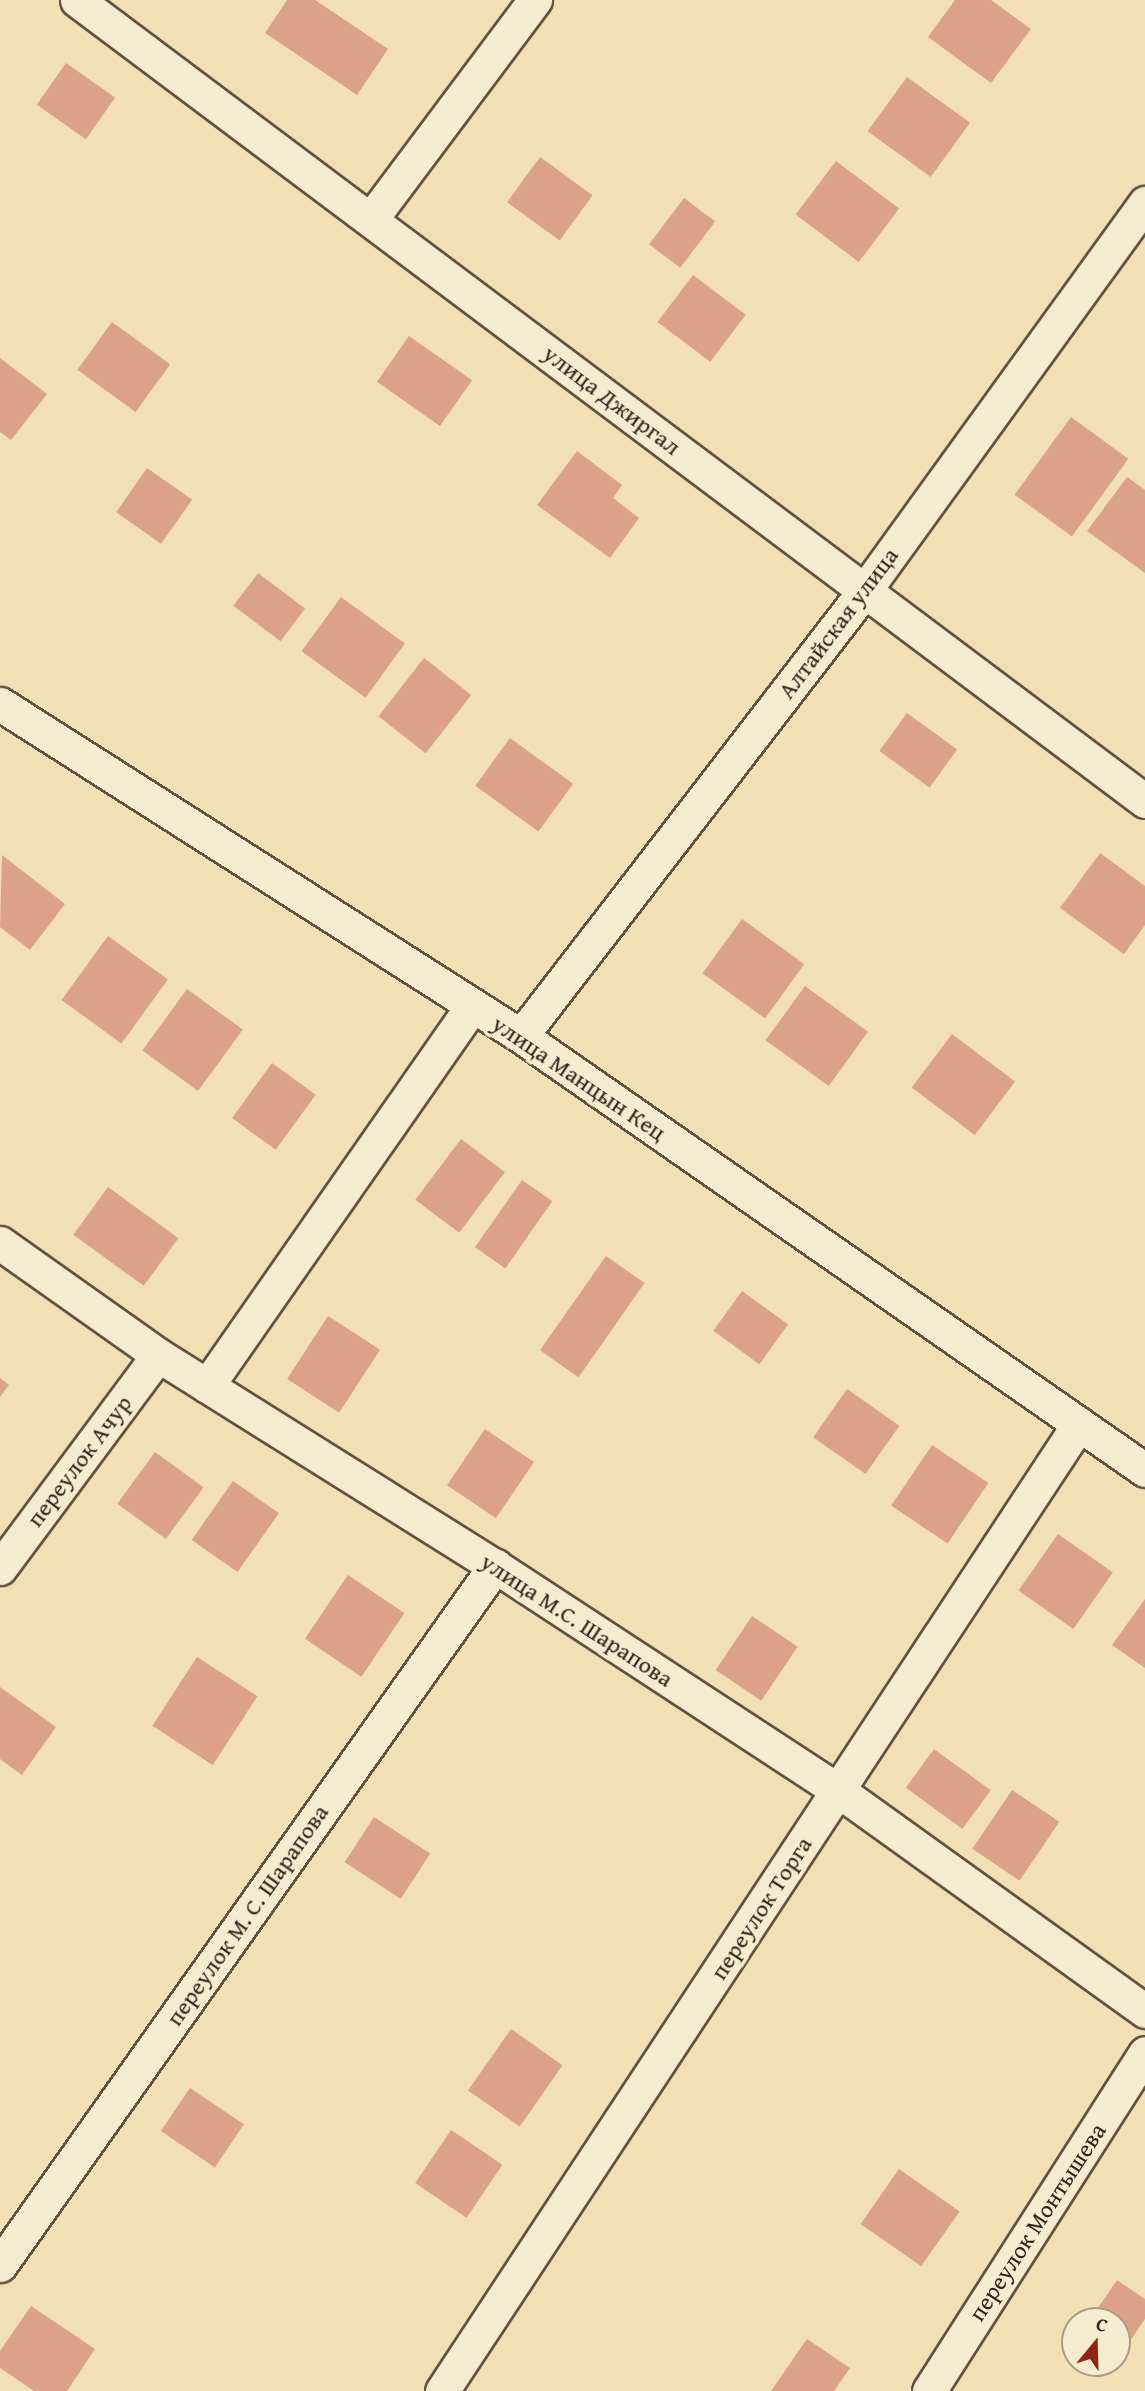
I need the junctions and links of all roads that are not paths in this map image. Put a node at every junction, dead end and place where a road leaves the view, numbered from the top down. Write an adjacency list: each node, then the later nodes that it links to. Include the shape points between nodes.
1 (77, 0): 4 (street, улица Джиргал)
2 (535, 0): 4 (street)
3 (1145, 203): 5 (street, Алтайская улица)
4 (371, 219): 5 (street, улица Джиргал)
5 (865, 590): 7 (street, улица Джиргал); 9 (street, Алтайская улица)
6 (0, 704): 8 (street, улица Манцын Кец)
7 (1145, 801)
8 (471, 1006): 9 (street, улица Манцын Кец); 12 (street)
9 (521, 1036): 13 (street, улица Манцын Кец)
10 (0, 1243): 11 (street, улица М.С. Шарапова)
11 (158, 1355): 12 (street, улица М.С. Шарапова); 16 (street, переулок Ачур)
12 (207, 1386): 15 (street, улица М.С. Шарапова)
13 (1079, 1424): 14 (street, улица Манцын Кец); 17 (street, переулок Торга)
14 (1145, 1470)
15 (495, 1566): 17 (street, улица М.С. Шарапова); 20 (street, переулок М. С. Шарапова)
16 (0, 1568)
17 (839, 1791): 18 (street, улица М.С. Шарапова); 21 (street, переулок Торга)
18 (1145, 2011)
19 (1145, 2053): 22 (street, переулок Монтышева)
20 (0, 2265)
21 (442, 2391)
22 (929, 2391)

